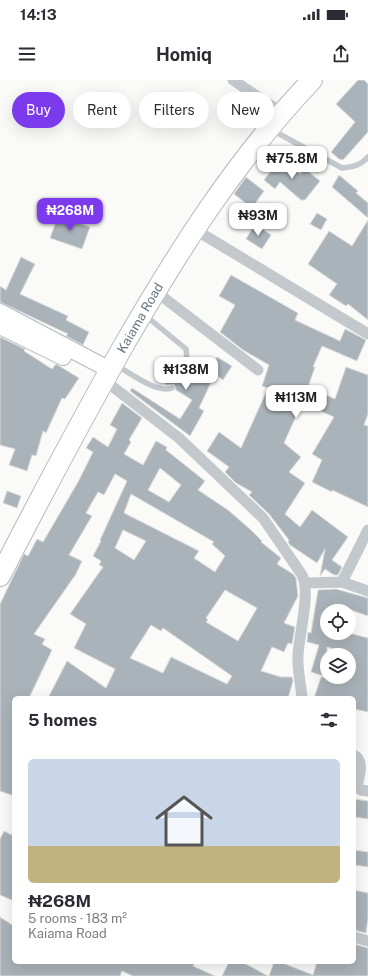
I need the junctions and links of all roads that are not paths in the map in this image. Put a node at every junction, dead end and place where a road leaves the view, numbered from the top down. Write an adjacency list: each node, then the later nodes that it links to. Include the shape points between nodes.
1 (233, 80): 4 (street)
2 (297, 80): 5 (highway, Kaiama Road)
3 (312, 80): 6 (highway, Kaiama Road)
4 (251, 92)
5 (274, 106)
6 (274, 121)
7 (256, 128): 18 (highway, Kaiama Road, via 178,234)
8 (268, 128): 9 (lane, via 342,168 363,163); 10 (highway, Kaiama Road, via 226,181)
9 (368, 156)
10 (194, 229): 11 (highway, Kaiama Road); 15 (street)
11 (155, 291): 13 (highway, Kaiama Road); 17 (street)
12 (0, 312): 18 (street)
13 (143, 313): 16 (lane, via 186,349 188,360); 18 (highway, Kaiama Road)
14 (0, 326): 18 (street)
15 (368, 334)
16 (185, 370)
17 (258, 370)
18 (105, 371): 19 (lane, via 157,388); 21 (highway, Kaiama Road); 22 (highway, Kaiama Road); 24 (street, via 263,518)
19 (172, 388)
20 (368, 530): 23 (street)
21 (0, 554)
22 (0, 576)
23 (342, 582): 24 (street); 25 (street)
24 (306, 583): 26 (street, via 298,656)
25 (368, 591)
26 (302, 696)
27 (356, 757): 28 (street, via 360,765 357,787)
28 (368, 790)
29 (356, 938): 30 (street)
30 (368, 941)

